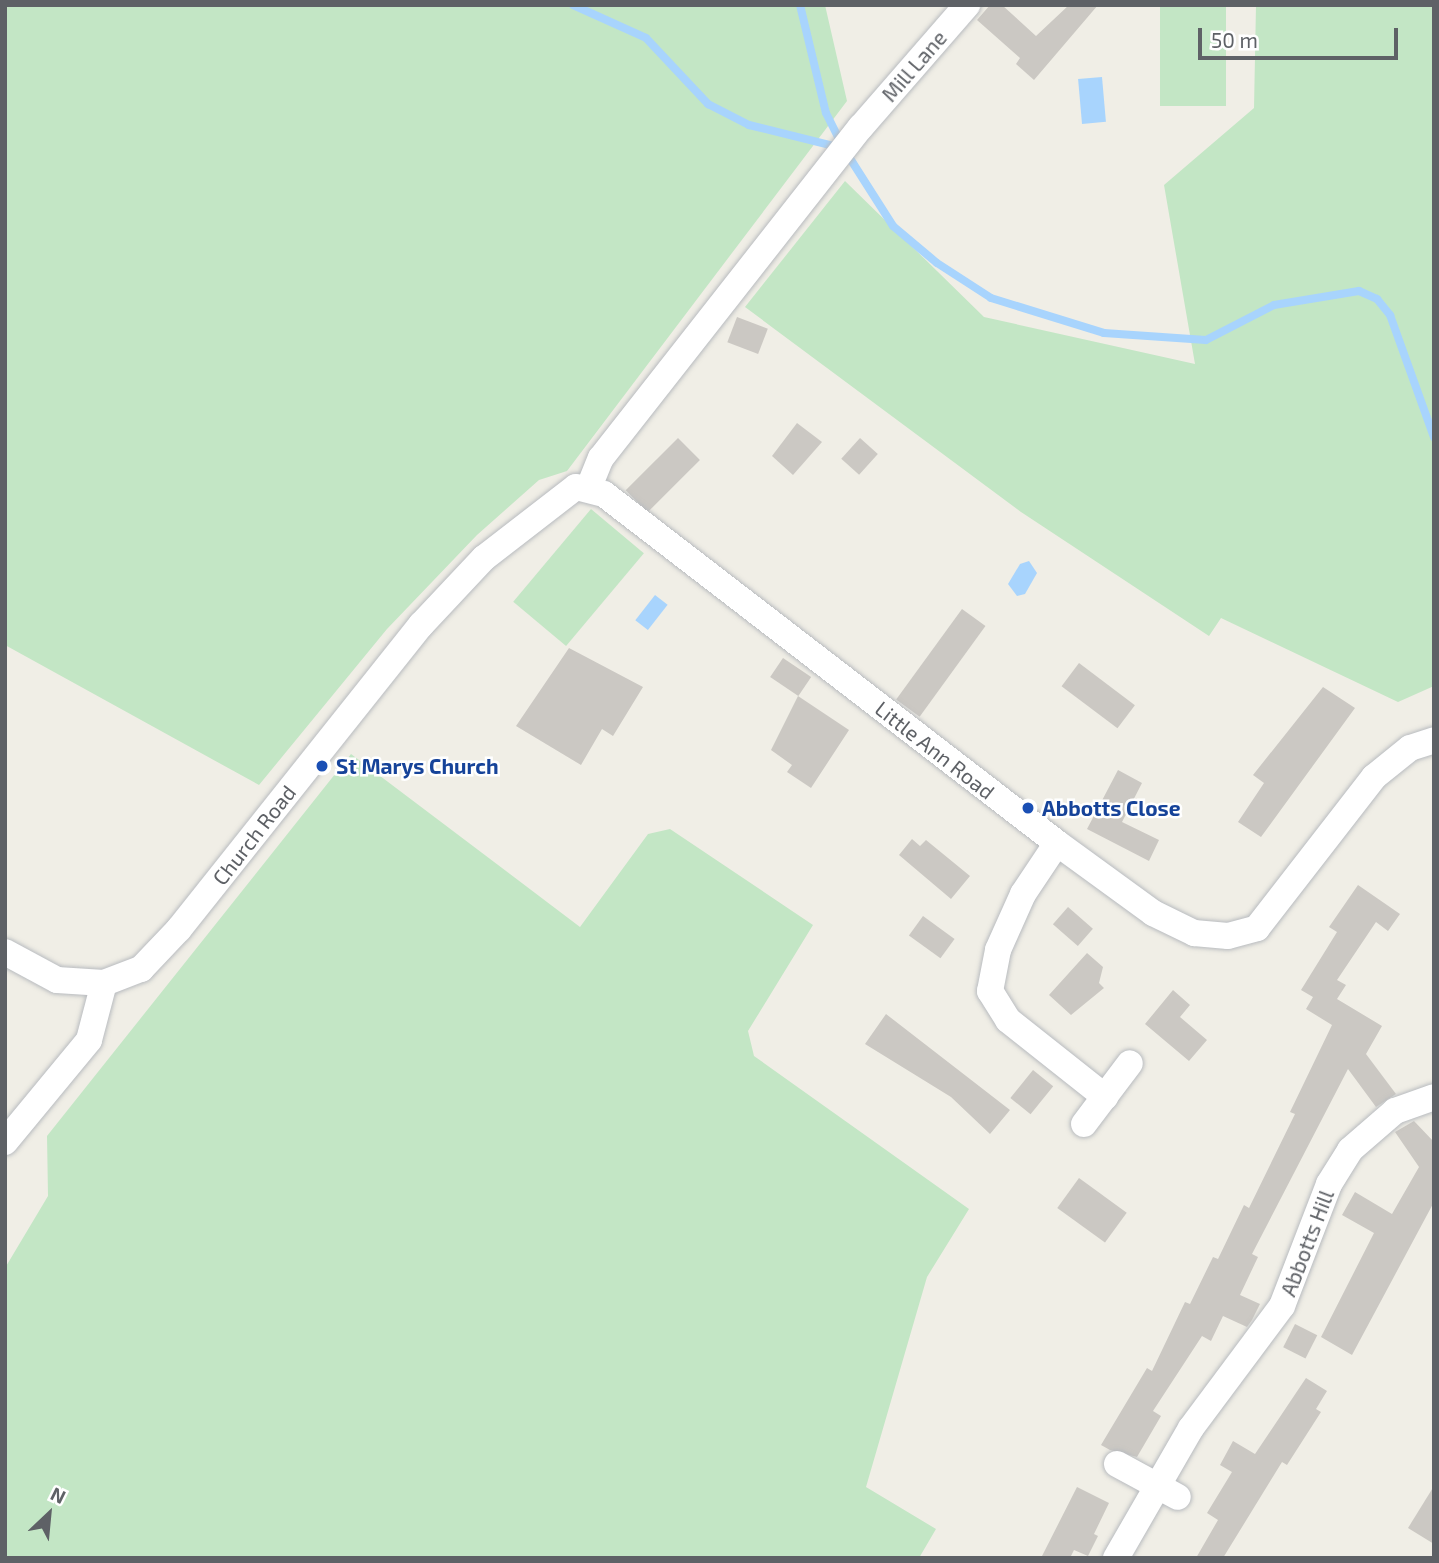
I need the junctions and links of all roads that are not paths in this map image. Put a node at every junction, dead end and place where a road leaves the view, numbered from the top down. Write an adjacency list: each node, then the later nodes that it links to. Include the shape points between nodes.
1 (967, 5): 2 (street, Mill Lane, via 861,127 601,457)
2 (589, 487): 4 (street, Little Ann Road); 6 (street, Church Road, via 564,492 484,558 421,625 160,951 141,969)
3 (1434, 740): 4 (street, Little Ann Road, via 1410,748 1380,771 1279,905 1242,934 1212,937 1177,926)
4 (1057, 843): 8 (street, via 1023,894 998,950 990,991 1008,1020)
5 (5, 952): 6 (street, Church Road, via 57,980)
6 (104, 983): 11 (street, via 89,1040)
7 (1130, 1063): 8 (street)
8 (1105, 1097): 10 (street)
9 (1434, 1097): 13 (street, Abbotts Hill, via 1395,1111 1350,1150 1329,1184 1282,1306)
10 (1084, 1124)
11 (5, 1142)
12 (1117, 1464): 13 (street)
13 (1167, 1491): 14 (street, Abbotts Hill)
14 (1116, 1558)

